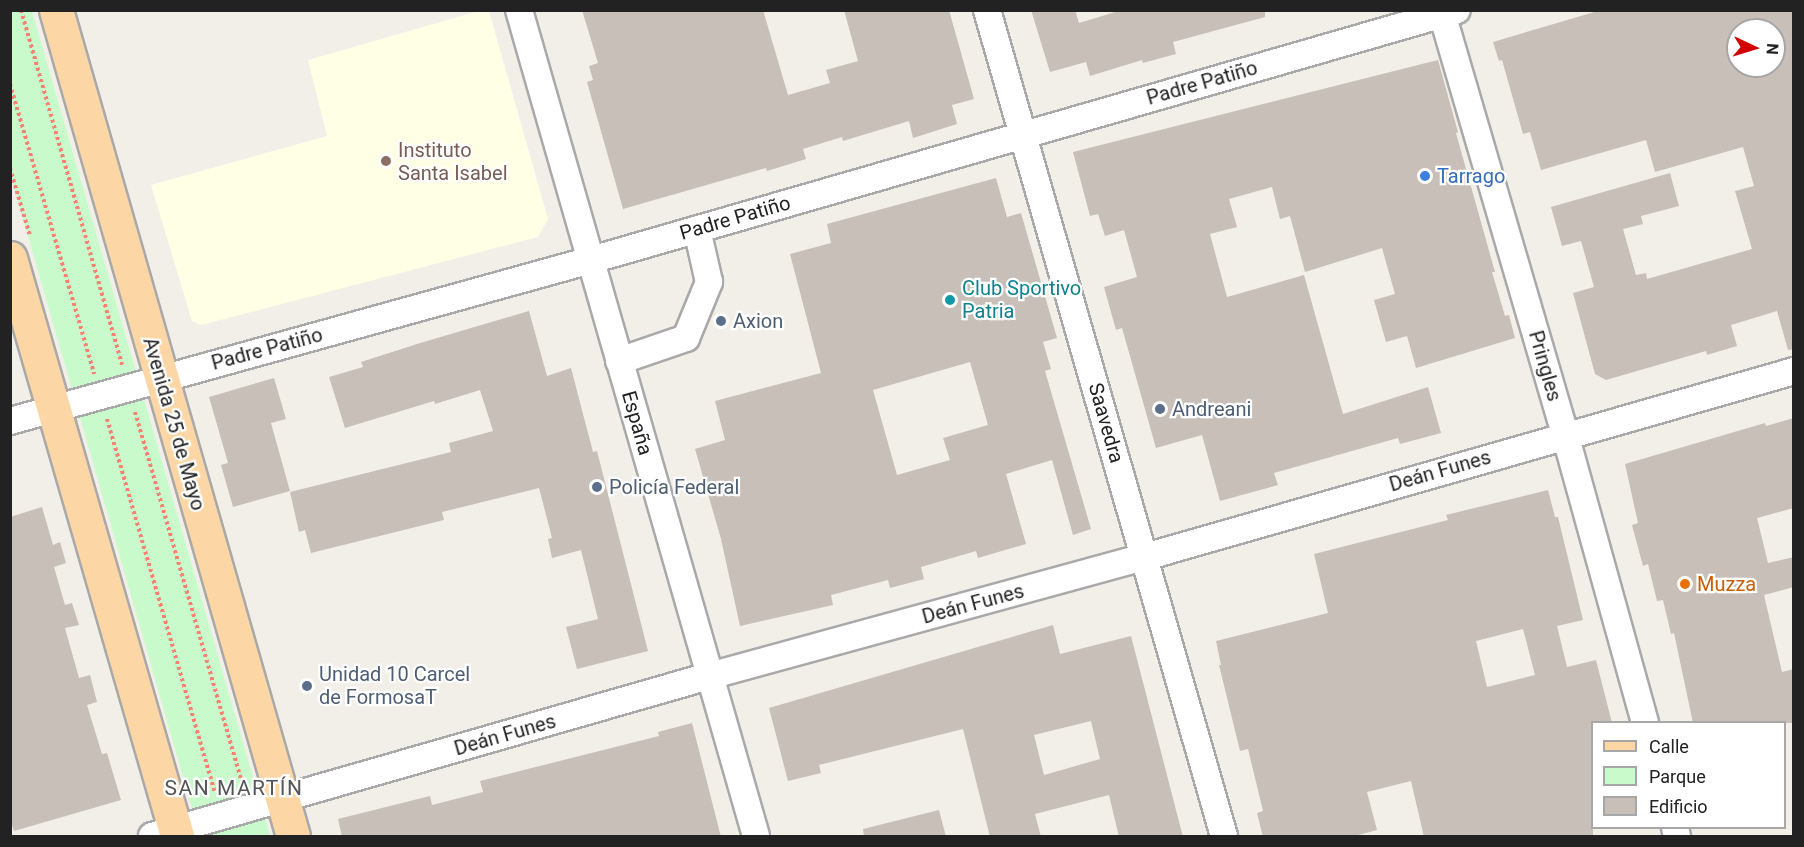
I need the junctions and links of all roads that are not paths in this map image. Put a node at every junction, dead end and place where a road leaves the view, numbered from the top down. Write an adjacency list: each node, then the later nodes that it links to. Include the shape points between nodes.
1 (56, 10): 11 (main road, Avenida 25 de Mayo)
2 (519, 10): 8 (street, España)
3 (987, 10): 5 (street, Saavedra)
4 (1447, 12): 5 (street, Padre Patiño); 14 (street, Pringles)
5 (1022, 135): 6 (street, Padre Patiño); 15 (street, Saavedra)
6 (697, 230): 8 (street, Padre Patiño); 9 (street, via 709,282 686,338)
7 (10, 258): 12 (main road)
8 (591, 260): 9 (street, España); 11 (street, Padre Patiño)
9 (619, 361): 16 (street, España)
10 (1794, 371): 14 (street, Deán Funes)
11 (161, 378): 12 (street, Padre Patiño); 18 (main road, Avenida 25 de Mayo)
12 (54, 408): 13 (street, Padre Patiño); 19 (main road)
13 (10, 421)
14 (1565, 434): 15 (street, Deán Funes); 17 (street, Pringles)
15 (1145, 557): 16 (street, Deán Funes); 22 (street, Saavedra)
16 (709, 676): 18 (street, Deán Funes); 21 (street, España)
17 (1645, 721)
18 (282, 799): 19 (street, Deán Funes); 20 (main road, Avenida 25 de Mayo)
19 (168, 834)
20 (293, 837)
21 (756, 837)
22 (1224, 837)

